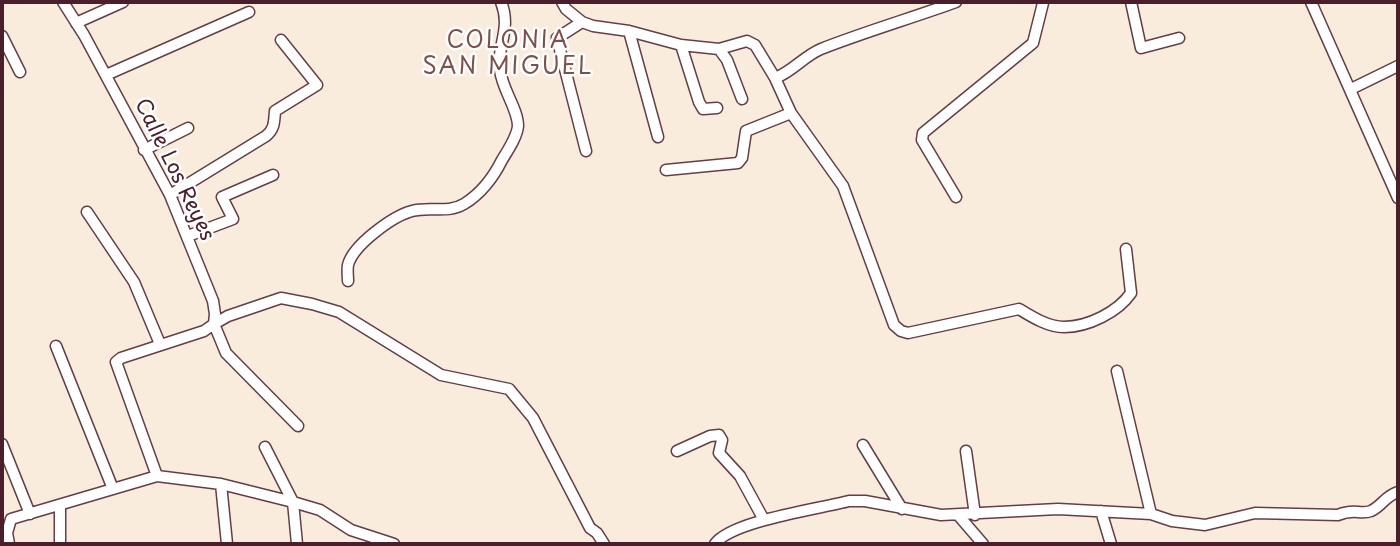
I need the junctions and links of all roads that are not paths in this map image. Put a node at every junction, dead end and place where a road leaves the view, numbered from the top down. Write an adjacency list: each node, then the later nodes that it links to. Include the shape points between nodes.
1 (62, 2): 11 (street, Calle Los Reyes)
2 (123, 2): 11 (street)
3 (501, 2): 38 (street, via 506,29 499,68 518,130 498,168 484,189 463,205 444,211 412,211 375,233 348,264)
4 (562, 2): 10 (street)
5 (956, 2): 21 (street, via 820,50)
6 (1044, 2): 33 (street, via 1033,43 923,133 922,141)
7 (1130, 2): 14 (street, via 1141,48)
8 (1311, 2): 22 (street)
9 (249, 12): 20 (street)
10 (582, 22): 12 (street); 29 (street, via 557,38)
11 (76, 23): 20 (street, Calle Los Reyes)
12 (629, 31): 16 (street); 27 (street)
13 (2, 36): 19 (street)
14 (1179, 38)
15 (281, 40): 32 (street, via 317,85 275,111 266,136)
16 (681, 45): 17 (street); 24 (street, via 703,109)
17 (719, 49): 21 (street, via 747,41 755,45); 23 (street)
18 (1398, 66): 22 (street)
19 (20, 72)
20 (106, 75): 28 (street, Calle Los Reyes)
21 (775, 78): 25 (street)
22 (1351, 89): 34 (street)
23 (742, 99)
24 (717, 108)
25 (791, 113): 30 (street, via 746,131 738,163); 37 (street, via 843,186 894,325 901,331 1019,309 1063,327 1089,322 1123,304 1131,293)
26 (188, 128): 28 (street)
27 (658, 137)
28 (144, 150): 32 (street, Calle Los Reyes)
29 (586, 150)
30 (666, 170)
31 (273, 176): 36 (street, via 222,197 233,219)
32 (170, 195): 36 (street, Calle Los Reyes)
33 (956, 197)
34 (1398, 198)
35 (87, 212): 40 (street, via 134,282)
36 (188, 236): 39 (street, Calle Los Reyes, via 212,301)
37 (1126, 249)
38 (348, 281)
39 (214, 324): 40 (street); 43 (street, Calle Los Reyes, via 226,354); 67 (street, via 281,298 312,304 339,312 441,375 509,389 533,418 590,527)
40 (160, 344): 49 (street, via 116,362)
41 (56, 346): 51 (street)
42 (1117, 371): 58 (street)
43 (298, 426)
44 (2, 444): 57 (street)
45 (863, 445): 55 (street)
46 (265, 447): 53 (street)
47 (677, 452): 61 (street, via 719,435 719,453 740,476)
48 (966, 452): 59 (street)
49 (157, 476): 50 (street); 51 (street)
50 (221, 484): 53 (street); 64 (street)
51 (113, 489): 54 (street)
52 (1398, 492): 58 (street, via 1367,513 1255,513 1205,524)
53 (293, 502): 65 (street); 66 (street, via 320,510 351,530)
54 (60, 506): 57 (street); 63 (street)
55 (902, 509): 60 (street); 61 (street, via 849,501)
56 (1101, 511): 58 (street); 59 (street); 70 (street)
57 (30, 514): 62 (street, via 11,519)
58 (1152, 514)
59 (975, 515): 60 (street)
60 (959, 516): 69 (street)
61 (764, 520): 68 (street, via 737,528)
62 (9, 544)
63 (61, 544)
64 (227, 544)
65 (297, 544)
66 (394, 544)
67 (604, 544)
68 (715, 544)
69 (983, 544)
70 (1111, 544)

